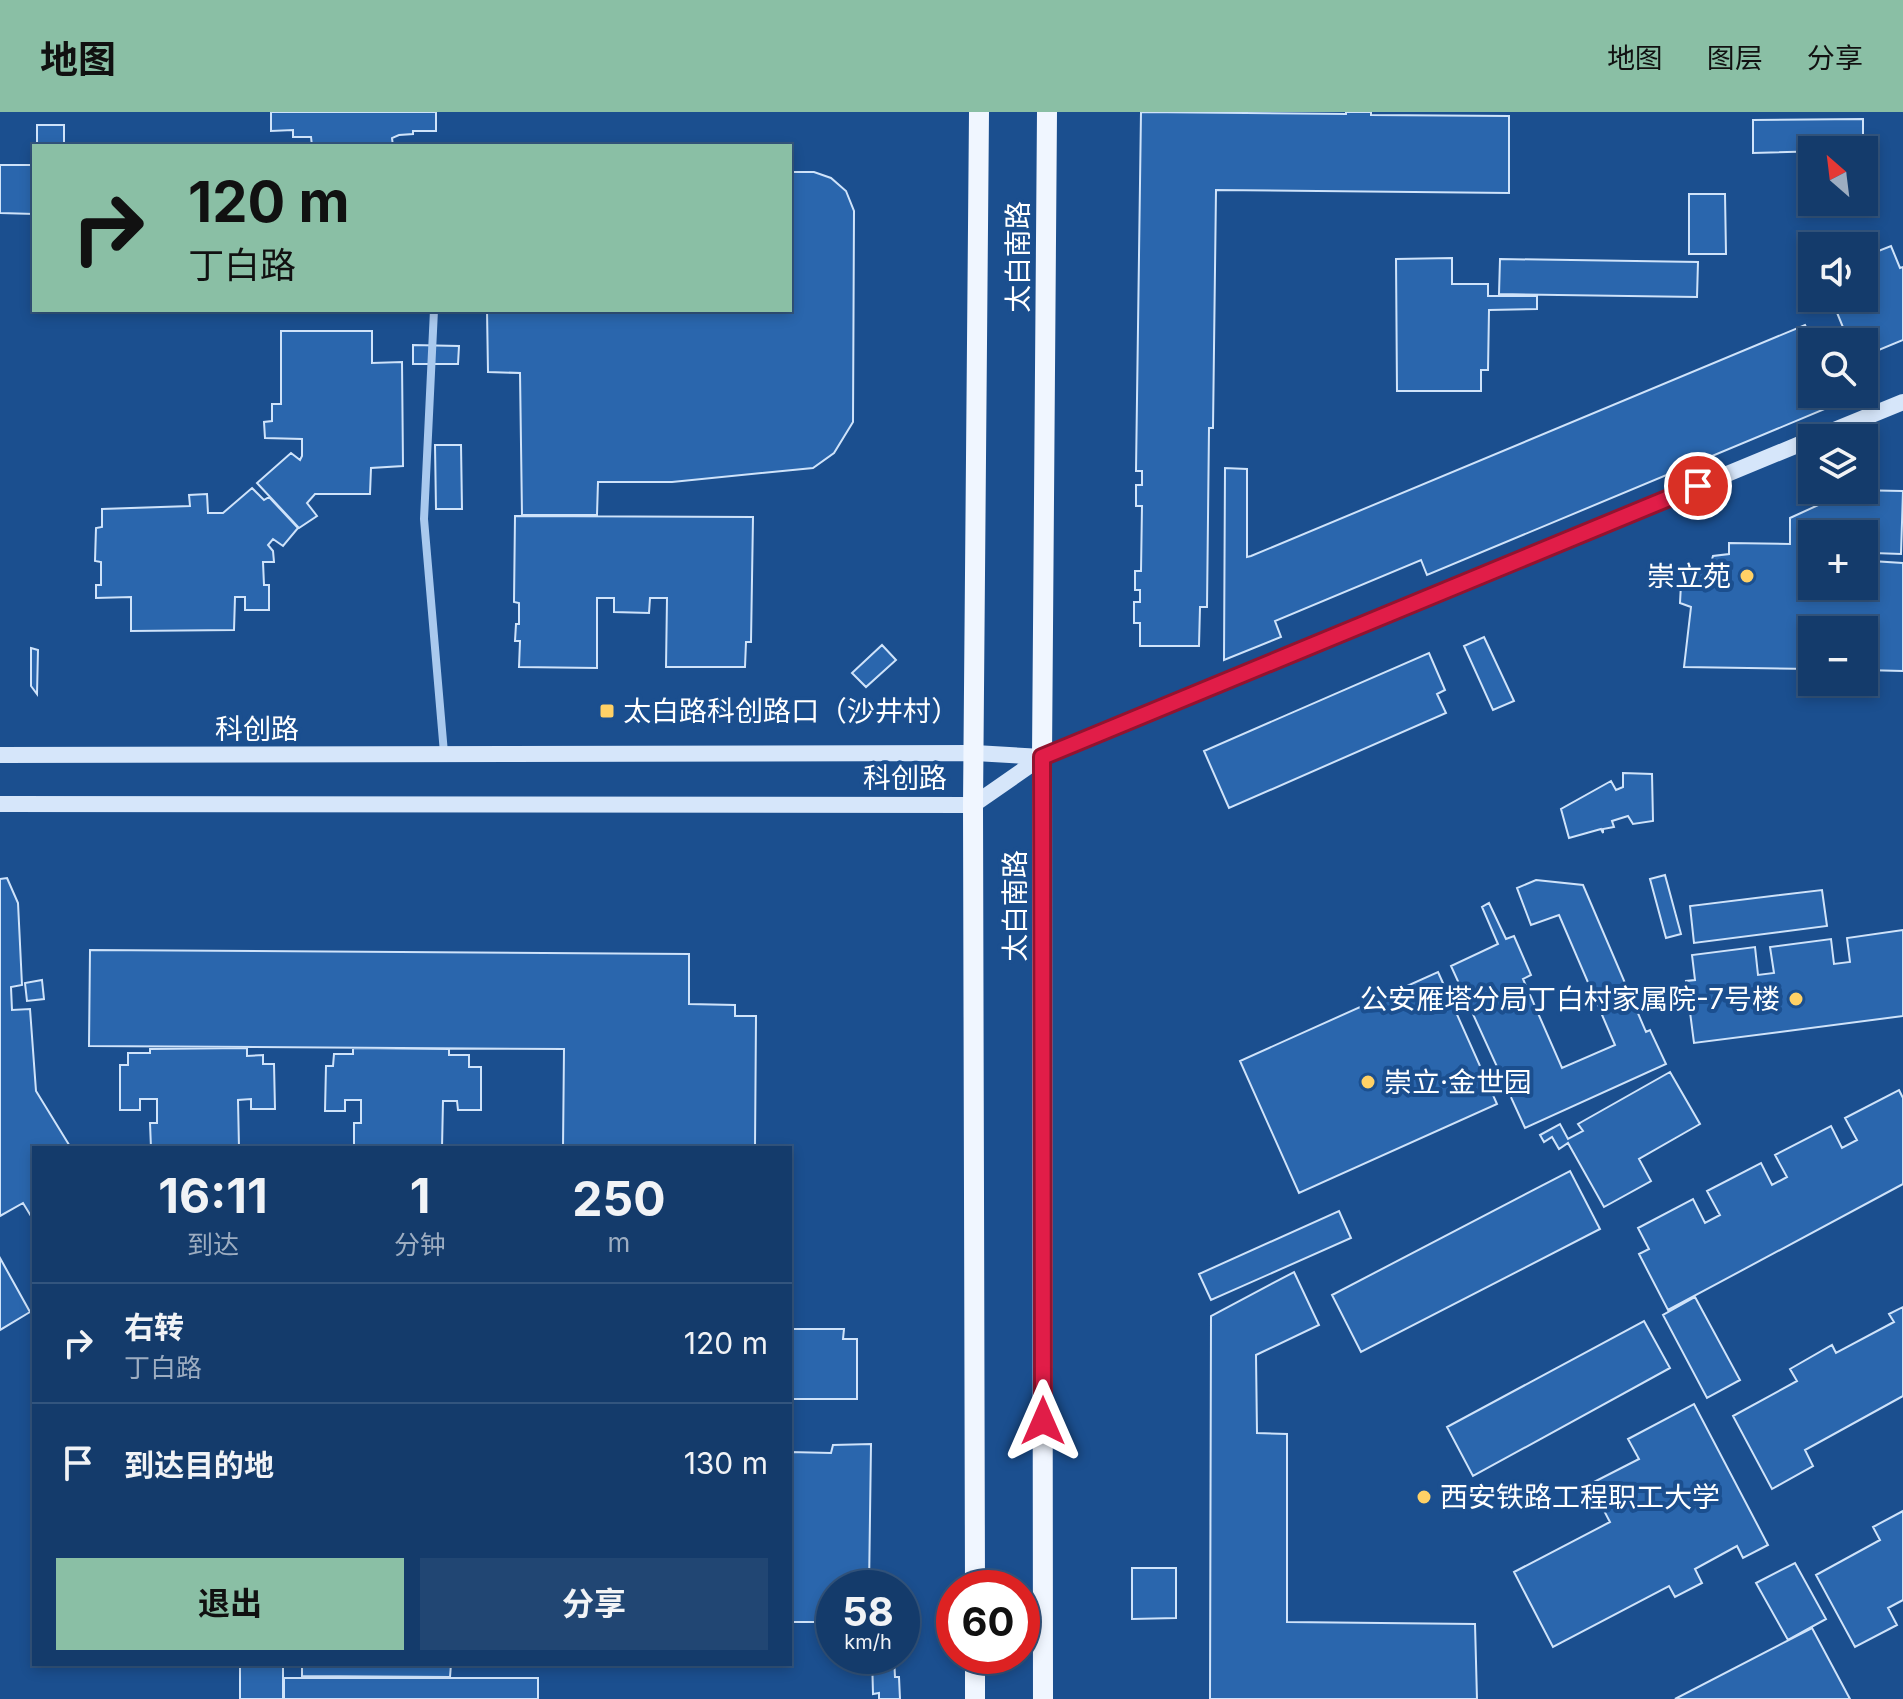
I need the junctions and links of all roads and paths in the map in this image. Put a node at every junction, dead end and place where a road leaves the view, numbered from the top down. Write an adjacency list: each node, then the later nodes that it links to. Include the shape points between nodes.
1 (979, 112): 7 (main road, 太白南路)
2 (1047, 112): 10 (main road, 太白南路)
3 (434, 312): 8 (street, via 424,519)
4 (1903, 402): 5 (street)
5 (1850, 424)
6 (1798, 446): 10 (street)
7 (975, 753): 8 (street, 科创路); 10 (street, 科创路); 12 (main road, 太白南路)
8 (445, 754): 9 (street, 科创路)
9 (0, 755)
10 (1042, 757): 12 (street, 科创路); 16 (main road, 太白南路)
11 (0, 804): 12 (street, 科创路)
12 (973, 805): 13 (main road, 太白南路)
13 (975, 1570)
14 (975, 1674): 15 (main road)
15 (975, 1699)
16 (1043, 1699)

